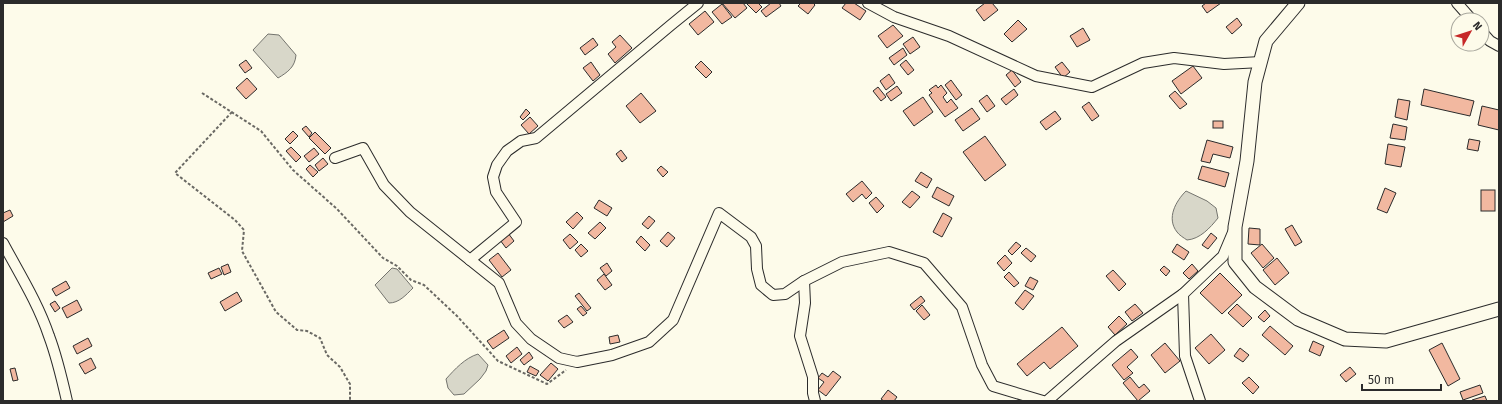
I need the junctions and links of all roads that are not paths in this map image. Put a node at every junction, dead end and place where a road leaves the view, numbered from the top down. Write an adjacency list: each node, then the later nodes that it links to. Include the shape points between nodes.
1 (698, 3): 12 (street, via 536,138 520,141 507,151 497,165 493,177 496,192 516,222)
2 (868, 3): 8 (street, via 894,17 949,36 1036,76 1092,87 1143,64 1174,58 1224,64)
3 (1298, 3): 8 (main road, via 1266,41)
4 (1457, 3): 5 (street)
5 (1465, 12)
6 (1490, 41): 7 (street)
7 (1499, 46)
8 (1261, 62): 10 (main road, via 1255,82 1247,161)
9 (335, 158): 12 (street, via 363,148 384,185 410,212)
10 (1235, 227): 14 (street, via 1223,256); 15 (main road, via 1235,262 1255,287 1298,320 1345,339 1386,341)
11 (3, 242): 16 (street, via 49,335)
12 (470, 260): 13 (street, via 499,282 516,323 531,339 558,358 577,362 612,355 649,342 661,332 672,320 719,213 751,237 756,246 761,285 774,295 785,294)
13 (804, 281): 17 (street, via 805,304 800,336 813,376); 18 (street, via 842,262 889,252 924,263 962,307 982,365 993,386)
14 (1183, 294): 19 (street, via 1116,341); 20 (street, via 1185,356)
15 (1499, 309)
16 (67, 401)
17 (815, 401)
18 (1044, 401)
19 (1047, 401)
20 (1200, 401)

